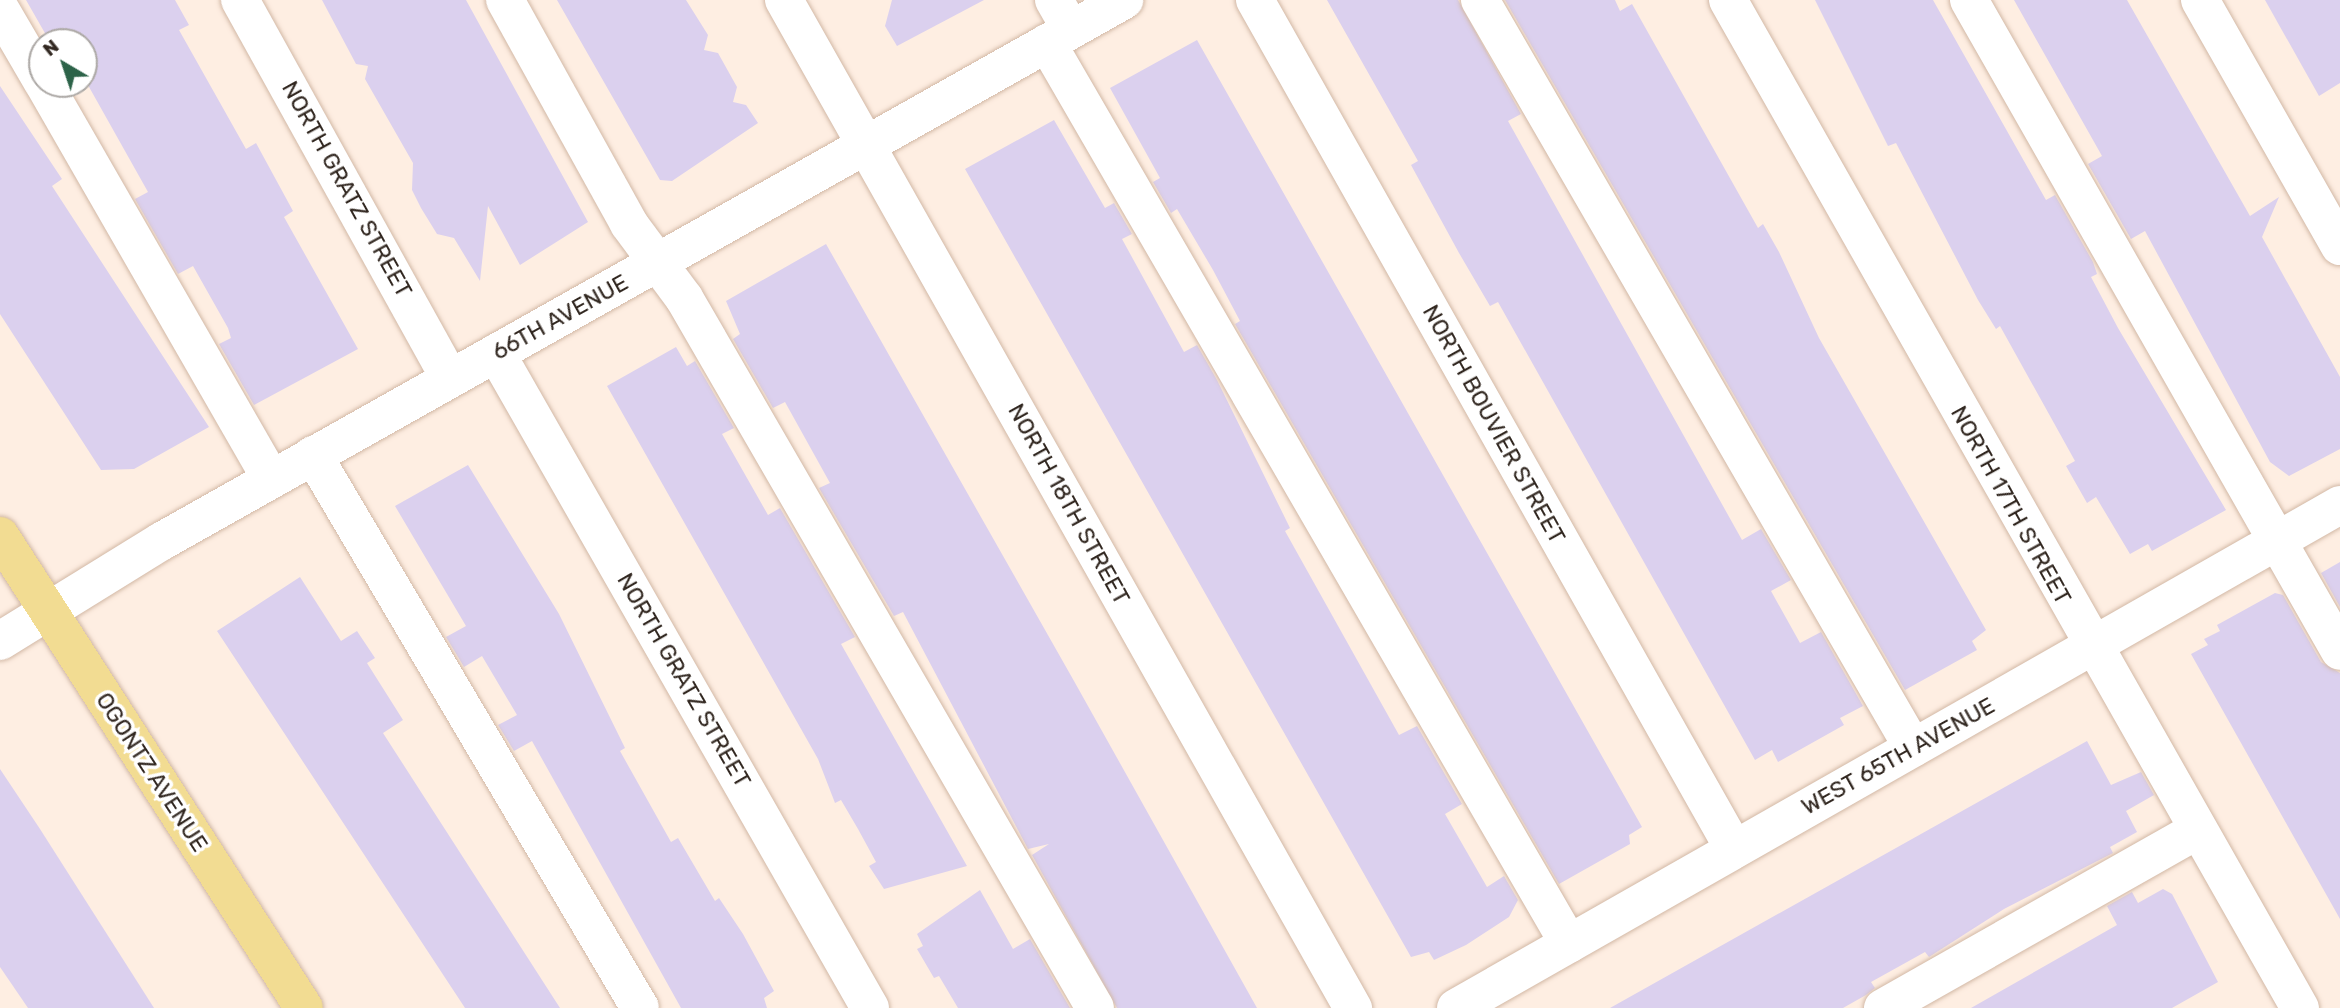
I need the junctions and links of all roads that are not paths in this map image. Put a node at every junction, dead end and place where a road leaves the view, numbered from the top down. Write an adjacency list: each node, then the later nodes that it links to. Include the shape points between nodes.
1 (240, 0): 18 (street, NORTH GRATZ STREET)
2 (505, 0): 16 (street)
3 (784, 0): 14 (street, NORTH 18TH STREET)
4 (1124, 0): 11 (street, 66TH AVENUE)
5 (1255, 0): 30 (street, NORTH BOUVIER STREET)
6 (1480, 0): 28 (street)
7 (1728, 0): 26 (street, NORTH 17TH STREET)
8 (1969, 0): 23 (street)
9 (2200, 0): 15 (street)
10 (0, 9): 12 (street)
11 (1058, 24): 14 (street, 66TH AVENUE); 31 (street)
12 (28, 57)
13 (52, 98): 20 (street)
14 (866, 145): 16 (street, 66TH AVENUE); 36 (street, NORTH 18TH STREET)
15 (2340, 246)
16 (656, 263): 17 (street, 66TH AVENUE); 35 (street, via 684,298)
17 (496, 353): 18 (street, 66TH AVENUE); 34 (street, NORTH GRATZ STREET)
18 (450, 379): 19 (street, 66TH AVENUE)
19 (313, 455): 20 (street, 66TH AVENUE); 33 (street)
20 (271, 478): 24 (street, 66TH AVENUE)
21 (2340, 505): 23 (street, WEST 65TH AVENUE)
22 (0, 536): 24 (main road, OGONTZ AVENUE)
23 (2276, 539): 26 (street, WEST 65TH AVENUE); 27 (street)
24 (47, 609): 25 (street, 66TH AVENUE); 32 (main road, OGONTZ AVENUE)
25 (0, 641)
26 (2091, 648): 28 (street, WEST 65TH AVENUE); 29 (street, NORTH 17TH STREET)
27 (2340, 651)
28 (1913, 748): 30 (street, WEST 65TH AVENUE)
29 (2197, 830): 38 (street); 39 (street, NORTH 17TH STREET)
30 (1734, 849): 31 (street, WEST 65TH AVENUE)
31 (1569, 944): 37 (street, WEST 65TH AVENUE)
32 (304, 1008)
33 (640, 1008)
34 (870, 1008)
35 (1095, 1008)
36 (1353, 1008)
37 (1456, 1008)
38 (1884, 1008)
39 (2300, 1008)

